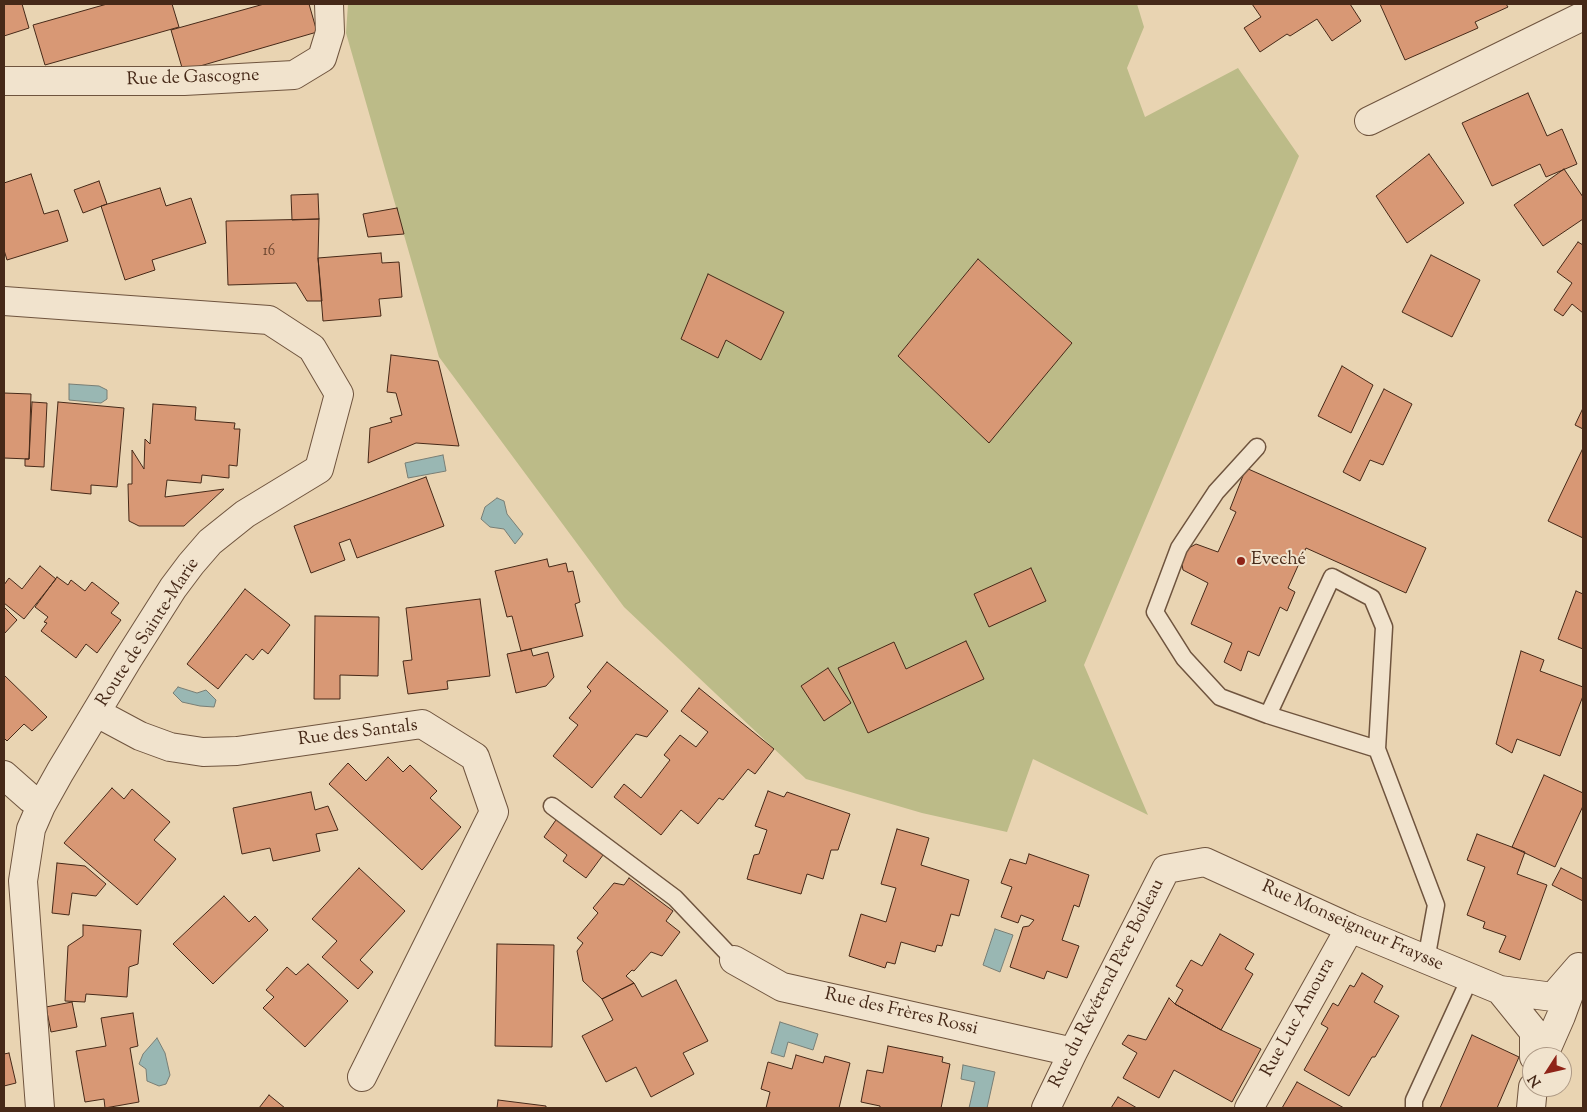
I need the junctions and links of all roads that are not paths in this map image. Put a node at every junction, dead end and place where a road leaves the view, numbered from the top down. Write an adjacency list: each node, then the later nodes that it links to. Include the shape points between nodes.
1 (329, 4): 3 (street, Rue de Gascogne, via 330,32 322,58 294,75 184,82)
2 (1583, 16): 4 (street)
3 (4, 81)
4 (1369, 120)
5 (4, 301): 7 (street, Route de Sainte-Marie, via 269,320 312,348 339,394 319,469 245,514 210,542 173,588)
6 (1256, 447): 8 (lane, via 1216,492 1179,548 1156,612 1184,658 1220,697)
7 (97, 713): 11 (street, Route de Sainte-Marie); 23 (street, Rue des Santals, via 162,745 203,752 237,751 422,724 475,758 494,812)
8 (1268, 715): 9 (lane); 9 (lane, via 1332,577 1372,598 1384,627)
9 (1377, 750): 16 (lane, via 1436,904)
10 (4, 775): 11 (street)
11 (41, 806): 24 (street, Route de Sainte-Marie, via 31,829 23,881)
12 (552, 806): 15 (lane, via 675,898)
13 (1205, 862): 14 (street, Rue Monseigneur Fraysse); 22 (street, Rue du Révérend Père Boileau, via 1166,869)
14 (1350, 928): 16 (street, Rue Monseigneur Fraysse); 26 (street, Rue Luc Amoura)
15 (734, 960): 22 (street, Rue des Frères Rossi, via 782,986)
16 (1426, 960): 18 (street, Rue Monseigneur Fraysse)
17 (1581, 960): 19 (street, Rue Monseigneur Fraysse, via 1553,997); 21 (street)
18 (1470, 978): 19 (street, Rue Monseigneur Fraysse); 27 (lane, via 1414,1100)
19 (1500, 990): 20 (street, Rue Monseigneur Fraysse, via 1534,1032)
20 (1534, 1047)
21 (1548, 1047)
22 (1073, 1052): 25 (street, Rue du Révérend Père Boileau)
23 (362, 1076)
24 (40, 1108)
25 (1046, 1108)
26 (1249, 1108)
27 (1414, 1108)

